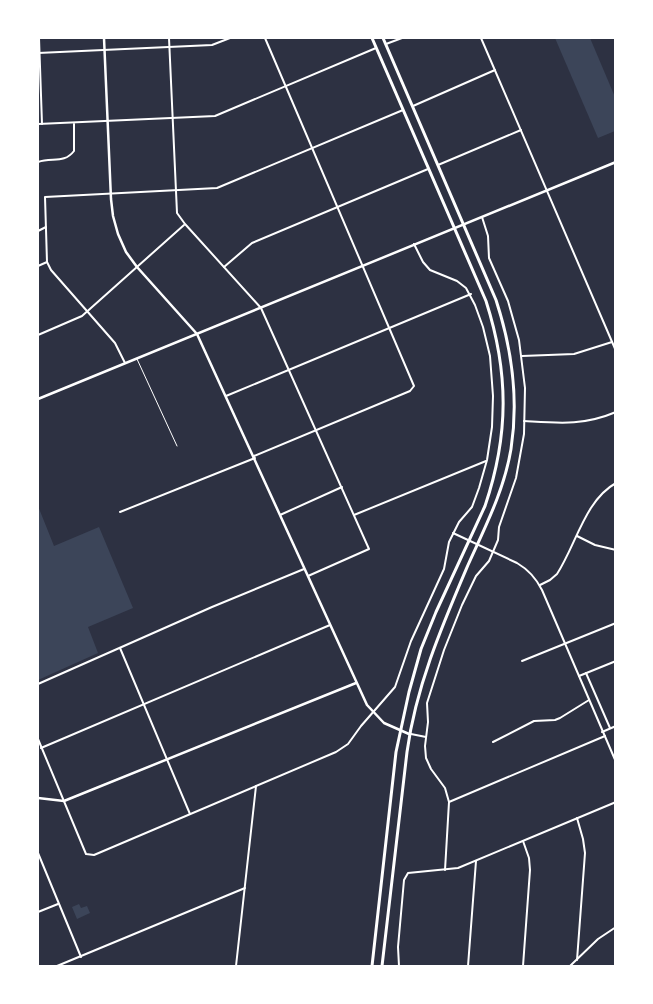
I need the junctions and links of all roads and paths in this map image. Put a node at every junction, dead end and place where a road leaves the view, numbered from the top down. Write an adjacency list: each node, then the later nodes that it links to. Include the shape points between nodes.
1 (39, 38): 14 (street)
2 (104, 38): 13 (street)
3 (169, 38): 11 (street)
4 (230, 38): 11 (street, via 212,45)
5 (265, 38): 16 (street)
6 (372, 38): 12 (main road)
7 (383, 38): 10 (main road)
8 (402, 38): 10 (street)
9 (481, 38): 15 (street)
10 (386, 44): 17 (main road)
11 (170, 47): 13 (street); 19 (street)
12 (376, 48): 16 (street); 18 (main road)
13 (105, 50): 14 (street); 20 (street)
14 (38, 52): 23 (street)
15 (495, 70): 17 (street); 24 (street)
16 (286, 86): 19 (street, via 215,116); 25 (street)
17 (413, 106): 28 (main road)
18 (403, 110): 25 (street); 29 (main road)
19 (173, 118): 20 (street); 30 (street)
20 (108, 122): 21 (street); 32 (street)
21 (74, 123): 23 (street); 26 (street, via 74,151 69,157)
22 (38, 124): 23 (street)
23 (42, 124)
24 (521, 130): 28 (street); 31 (street)
25 (312, 147): 30 (street, via 217,188); 33 (street)
26 (38, 162)
27 (616, 162): 31 (street)
28 (438, 165): 36 (main road)
29 (428, 169): 33 (street); 38 (main road)
30 (176, 189): 32 (street); 35 (street, via 177,213)
31 (548, 190): 34 (street); 52 (street)
32 (110, 192): 37 (street, via 46,197); 44 (street, via 118,234)
33 (338, 207): 43 (street); 45 (street, via 252,243)
34 (482, 217): 36 (street); 54 (street, via 490,258 508,301)
35 (185, 224): 44 (street); 45 (street)
36 (463, 224): 38 (street); 74 (main road, via 503,322 514,387 508,464 496,503)
37 (46, 227): 39 (street); 41 (street)
38 (454, 228): 40 (street); 73 (main road, via 486,301 501,359 504,403 498,462)
39 (38, 230)
40 (414, 244): 43 (street); 46 (street, via 430,270 461,284)
41 (48, 262): 42 (street); 48 (street, via 56,277)
42 (38, 266)
43 (363, 266): 47 (street); 49 (street)
44 (137, 267): 48 (street); 50 (street)
45 (224, 267): 47 (street)
46 (470, 294): 49 (street); 65 (street, via 487,342 493,382)
47 (261, 308): 50 (street); 57 (street)
48 (88, 311): 51 (street); 56 (street, via 115,343)
49 (390, 328): 57 (street); 62 (street, via 414,386 410,391)
50 (197, 334): 55 (street); 58 (street)
51 (38, 335)
52 (612, 342): 53 (street); 54 (street, via 574,354)
53 (616, 351)
54 (522, 356): 61 (street)
55 (137, 359): 56 (street); 63 (lane)
56 (125, 364): 59 (street)
57 (289, 370): 58 (street); 62 (street)
58 (226, 396): 64 (street)
59 (38, 400)
60 (616, 412): 61 (street, via 584,422)
61 (524, 421): 76 (street, via 516,478)
62 (316, 430): 64 (street); 67 (street)
63 (177, 446)
64 (254, 457): 68 (street); 69 (street)
65 (487, 460): 70 (street); 71 (street, via 472,507)
66 (616, 483): 72 (street, via 593,502)
67 (342, 487): 69 (street); 70 (street)
68 (120, 512)
69 (280, 515): 77 (street)
70 (354, 515): 78 (street, via 369,549)
71 (453, 533): 73 (street); 92 (street, via 444,569 411,641 397,683)
72 (577, 536): 75 (street, via 594,545); 79 (street, via 557,574)
73 (469, 540): 74 (street); 95 (main road, via 421,649)
74 (477, 544): 76 (street); 97 (main road, via 431,653)
75 (616, 550)
76 (493, 552): 79 (street, via 526,569); 99 (street, via 472,583 444,650 427,703)
77 (304, 569): 78 (street); 83 (street)
78 (308, 576): 81 (street)
79 (540, 585): 82 (street)
80 (616, 623): 82 (street)
81 (330, 625): 88 (street); 91 (street)
82 (565, 644): 84 (street); 87 (street)
83 (120, 648): 89 (street); 91 (street)
84 (522, 661)
85 (616, 661): 86 (street)
86 (586, 673): 87 (street); 94 (street)
87 (579, 676): 90 (street)
88 (356, 683): 92 (street); 103 (street)
89 (38, 684)
90 (589, 700): 96 (street); 101 (street, via 556,720 534,722)
91 (144, 704): 102 (street); 103 (street)
92 (372, 712): 95 (street, via 384,723); 105 (street, via 342,749)
93 (616, 726): 94 (street)
94 (610, 728): 96 (street)
95 (400, 730): 97 (street); 124 (main road)
96 (602, 732): 98 (street)
97 (409, 734): 99 (street); 125 (main road)
98 (604, 736): 104 (street); 108 (street)
99 (426, 737): 108 (street, via 428,764 445,788)
100 (38, 738): 102 (street)
101 (493, 742)
102 (42, 748): 107 (street)
103 (167, 760): 107 (street); 110 (street)
104 (616, 762)
105 (256, 786): 110 (street); 116 (street)
106 (38, 798): 107 (street)
107 (64, 801): 110 (street, via 86,854 94,855)
108 (449, 802): 115 (street)
109 (616, 802): 111 (street)
110 (190, 815)
111 (577, 818): 112 (street); 121 (street, via 585,853)
112 (523, 841): 114 (street); 128 (street, via 530,870)
113 (38, 853): 117 (street)
114 (476, 861): 115 (street); 127 (street)
115 (445, 870): 126 (street, via 408,873 404,880)
116 (245, 888): 120 (street); 123 (street)
117 (58, 904): 118 (street); 120 (street)
118 (38, 912)
119 (616, 927): 121 (street)
120 (80, 957): 122 (street)
121 (577, 960): 129 (street)
122 (58, 966)
123 (236, 966)
124 (372, 966)
125 (382, 966)
126 (399, 966)
127 (468, 966)
128 (523, 966)
129 (570, 966)

